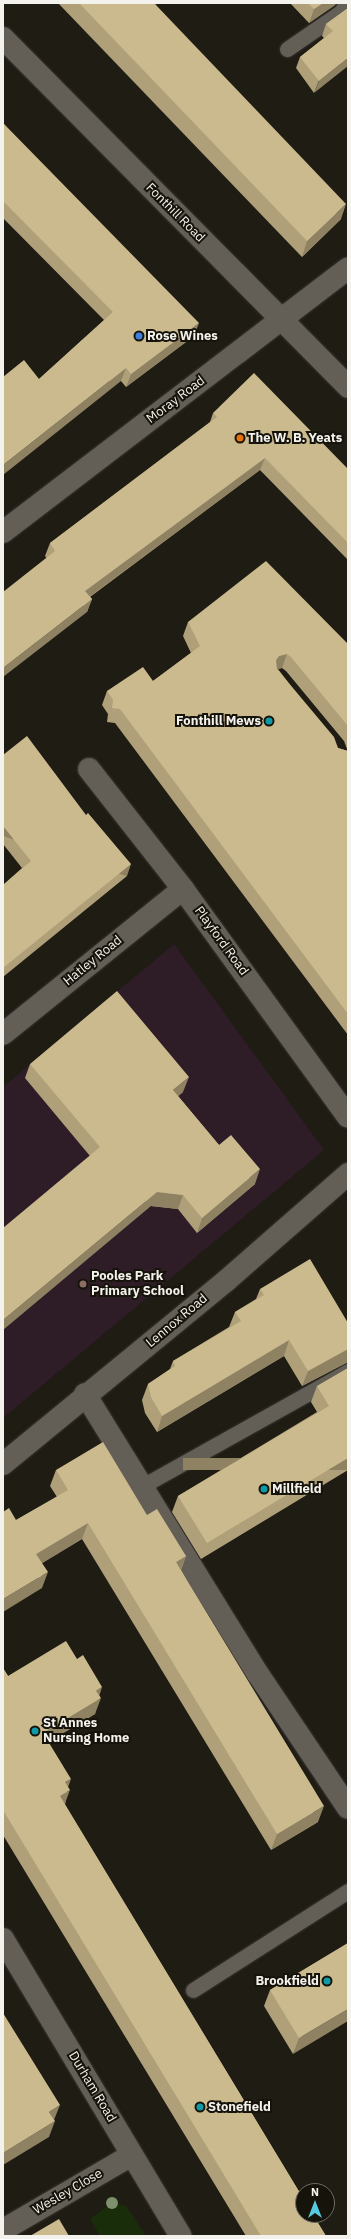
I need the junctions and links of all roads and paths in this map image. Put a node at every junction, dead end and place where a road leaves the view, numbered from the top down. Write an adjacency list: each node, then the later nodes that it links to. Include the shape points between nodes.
1 (345, 3): 3 (lane, via 342,11)
2 (3, 38): 5 (street, Fonthill Road)
3 (287, 49)
4 (348, 268): 5 (street, Moray Road)
5 (281, 320): 6 (street, Fonthill Road); 7 (street, Moray Road)
6 (348, 387)
7 (3, 532)
8 (89, 768): 9 (street, Playford Road)
9 (183, 889): 10 (street, Hatley Road); 11 (street, Playford Road)
10 (3, 1034)
11 (348, 1117)
12 (348, 1174): 14 (street, Lennox Road, via 227,1280)
13 (348, 1371): 16 (lane)
14 (85, 1394): 15 (street, Lennox Road); 16 (street)
15 (3, 1464)
16 (144, 1485): 17 (street, via 258,1674)
17 (348, 1808)
18 (348, 1891): 20 (lane)
19 (3, 1939): 21 (street, Durham Road)
20 (193, 1990)
21 (132, 2155): 22 (street, Wesley Close); 23 (street, Durham Road)
22 (3, 2230)
23 (181, 2236)

